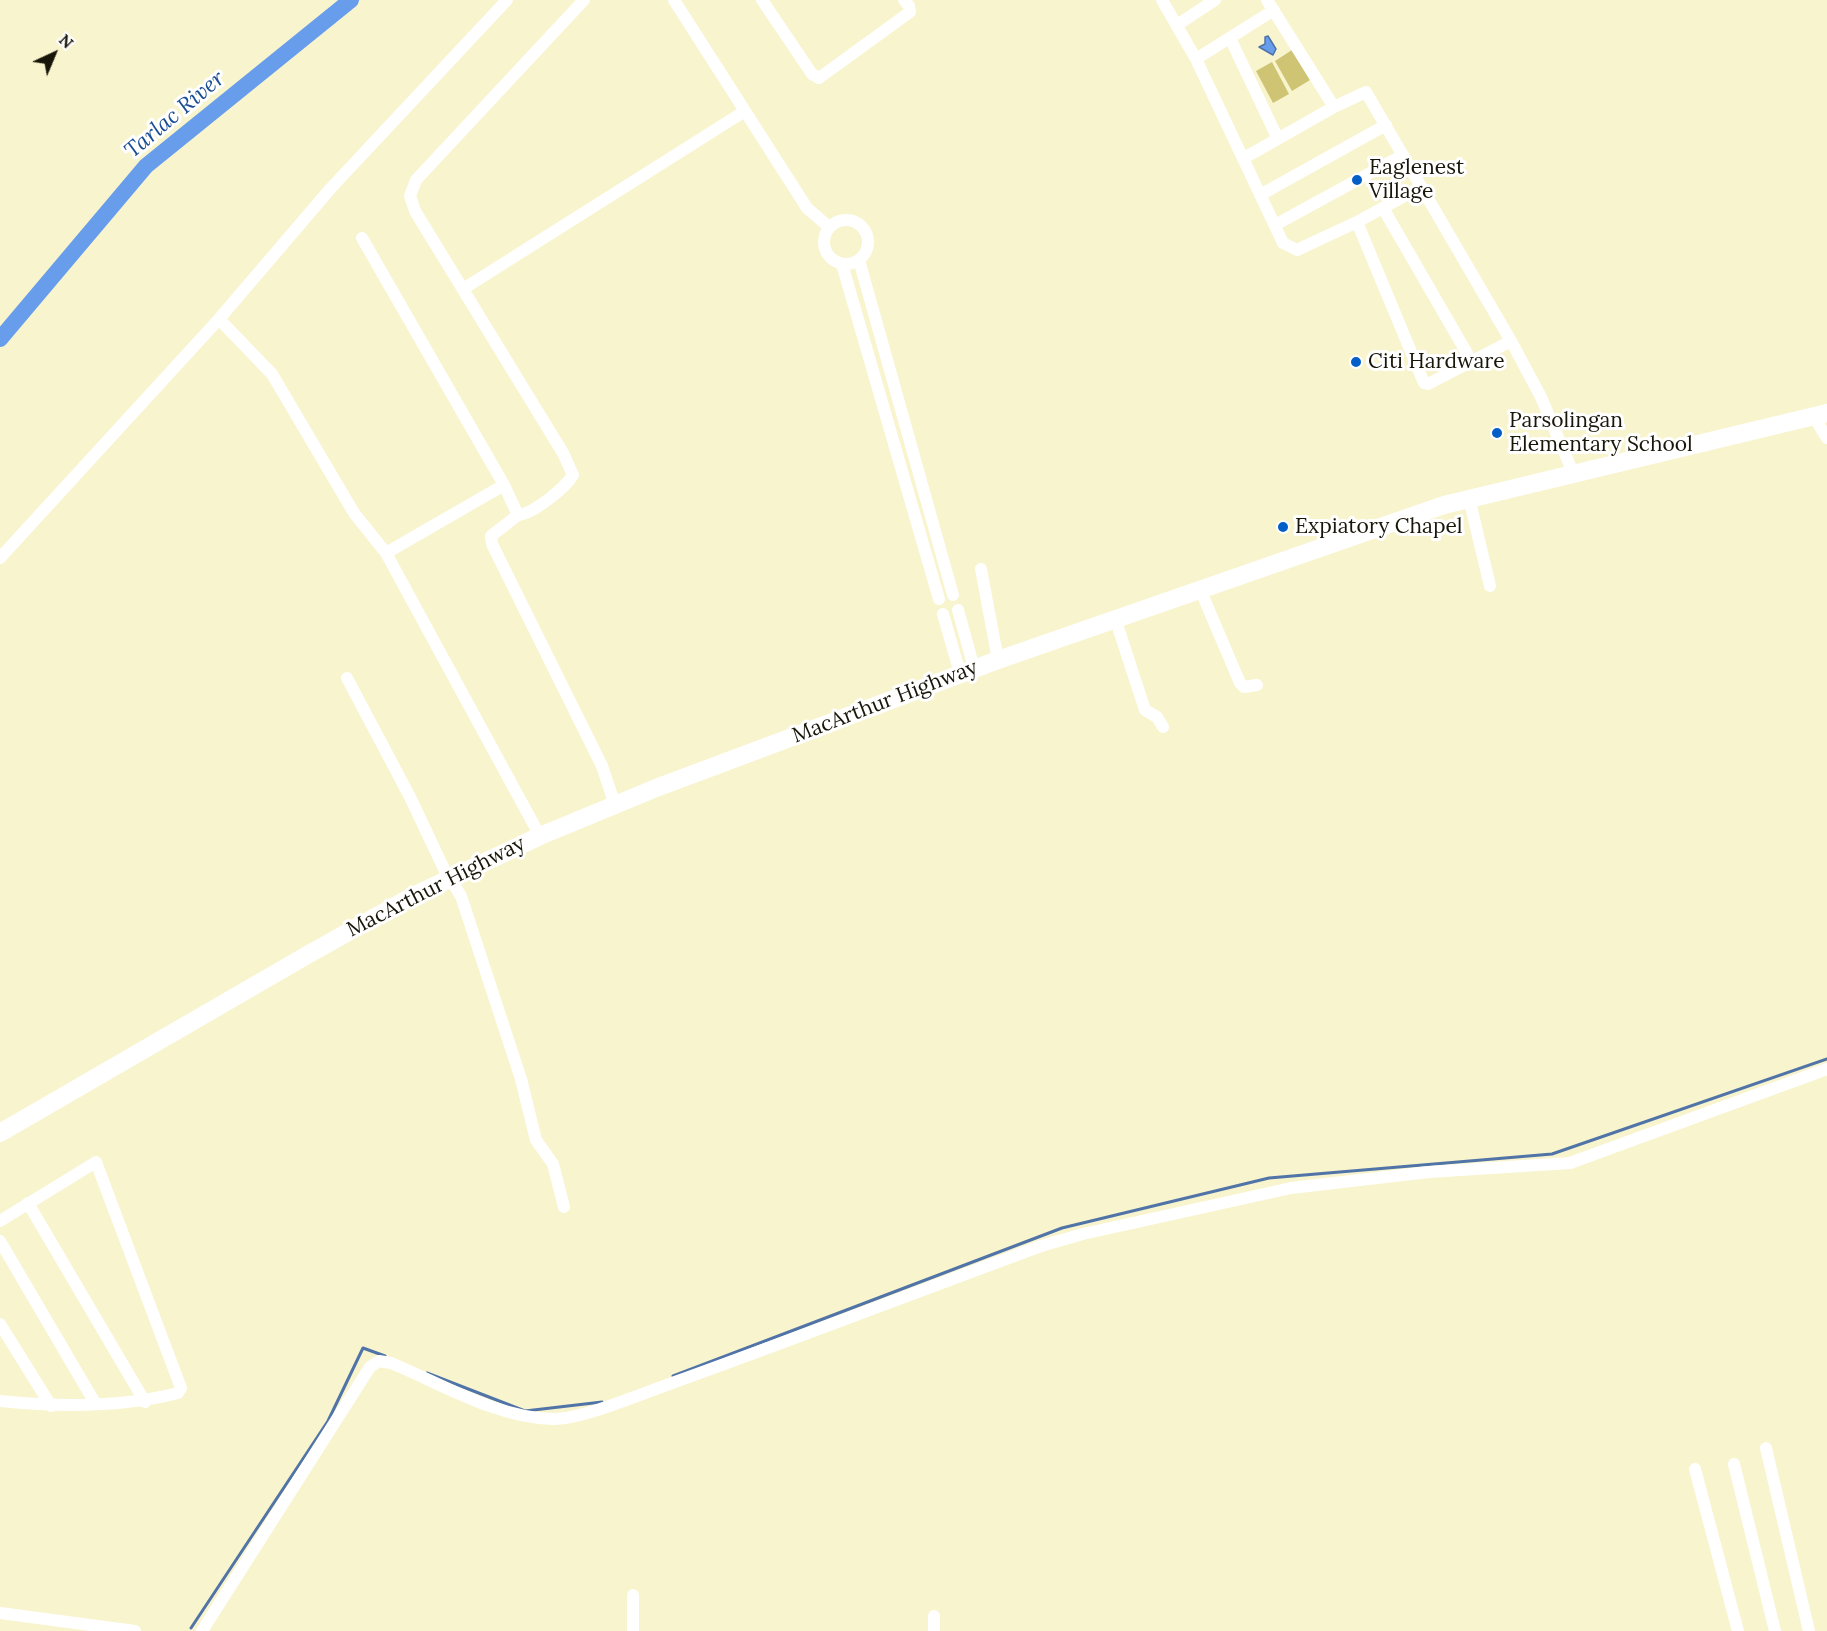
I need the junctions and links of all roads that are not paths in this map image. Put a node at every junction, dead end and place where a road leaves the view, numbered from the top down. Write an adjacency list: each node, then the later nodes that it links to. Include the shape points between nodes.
1 (507, 0): 28 (street, via 331,188)
2 (584, 0): 27 (street, via 416,180 410,196 415,211)
3 (674, 0): 13 (street)
4 (762, 0): 5 (street, via 812,74 819,78 910,12)
5 (904, 0)
6 (1162, 0): 9 (street)
7 (1215, 0): 9 (street)
8 (1270, 5): 10 (street); 12 (street)
9 (1177, 25): 11 (street)
10 (1230, 38): 11 (street); 15 (street)
11 (1197, 59): 17 (street)
12 (1334, 107): 14 (street, via 1366,92); 15 (street)
13 (745, 111): 23 (street, via 807,208); 27 (street)
14 (1386, 125): 16 (street); 19 (street)
15 (1278, 139): 17 (street)
16 (1403, 155): 18 (street); 22 (street)
17 (1244, 158): 19 (street)
18 (1421, 187): 20 (street); 29 (street)
19 (1260, 195): 22 (street)
20 (1383, 208): 21 (street); 32 (street)
21 (1357, 222): 22 (street, via 1297,250 1283,243); 32 (street, via 1420,379 1428,384)
22 (1275, 225)
23 (829, 227): 25 (street, via 847,219 859,223 867,232 868,244); 26 (street, via 825,249)
24 (362, 238): 38 (street)
25 (859, 260): 26 (street); 30 (street)
26 (842, 264): 31 (street)
27 (464, 289): 42 (street, via 573,475 550,498)
28 (219, 319): 43 (street, via 272,374 354,513); 44 (street)
29 (1511, 341): 32 (street); 37 (street, via 1541,397)
30 (884, 351): 31 (street); 34 (street)
31 (868, 355): 35 (street)
32 (1472, 362)
33 (1821, 415): 36 (street); 37 (highway, MacArthur Highway)
34 (907, 429): 35 (street); 40 (street)
35 (891, 434): 41 (street)
36 (1827, 438)
37 (1573, 473): 39 (highway, MacArthur Highway)
38 (504, 485): 42 (street); 43 (street)
39 (1469, 498): 46 (street); 47 (highway, MacArthur Highway)
40 (928, 506): 41 (street); 48 (street)
41 (914, 513): 49 (street)
42 (518, 515): 58 (street, via 491,536 492,544 602,766)
43 (386, 553): 59 (street)
44 (0, 558)
45 (981, 568): 53 (street)
46 (1490, 586)
47 (1200, 589): 52 (highway, MacArthur Highway); 56 (street, via 1240,683 1244,687)
48 (953, 595)
49 (939, 599)
50 (958, 610): 54 (street)
51 (943, 614): 54 (street)
52 (1116, 618): 53 (highway, MacArthur Highway); 57 (street, via 1145,710 1157,717)
53 (998, 660): 54 (highway, MacArthur Highway)
54 (967, 671): 58 (highway, MacArthur Highway)
55 (347, 678): 60 (street)
56 (1257, 686)
57 (1163, 727)
58 (615, 805): 59 (highway, MacArthur Highway)
59 (540, 836): 60 (highway, MacArthur Highway)
60 (450, 877): 62 (highway, MacArthur Highway, via 352,928); 64 (street, via 461,896 536,1140 553,1164)
61 (1827, 1069): 79 (street, via 1570,1162 1325,1183 1083,1234 564,1419 516,1413 379,1361 370,1367)
62 (0, 1133)
63 (28, 1203): 65 (street); 69 (street); 69 (street, via 94,1162 97,1164 181,1388 178,1393)
64 (564, 1207)
65 (0, 1221)
66 (0, 1241): 70 (street)
67 (0, 1324): 71 (street)
68 (0, 1401): 71 (street)
69 (145, 1402): 70 (street)
70 (95, 1403): 71 (street)
71 (51, 1406)
72 (1766, 1448): 84 (street)
73 (1734, 1464): 83 (street)
74 (1695, 1469): 82 (street)
75 (633, 1595): 80 (street)
76 (0, 1613): 78 (street)
77 (934, 1616): 81 (street)
78 (135, 1631)
79 (202, 1631)
80 (633, 1631)
81 (934, 1631)
82 (1738, 1631)
83 (1775, 1631)
84 (1809, 1631)

